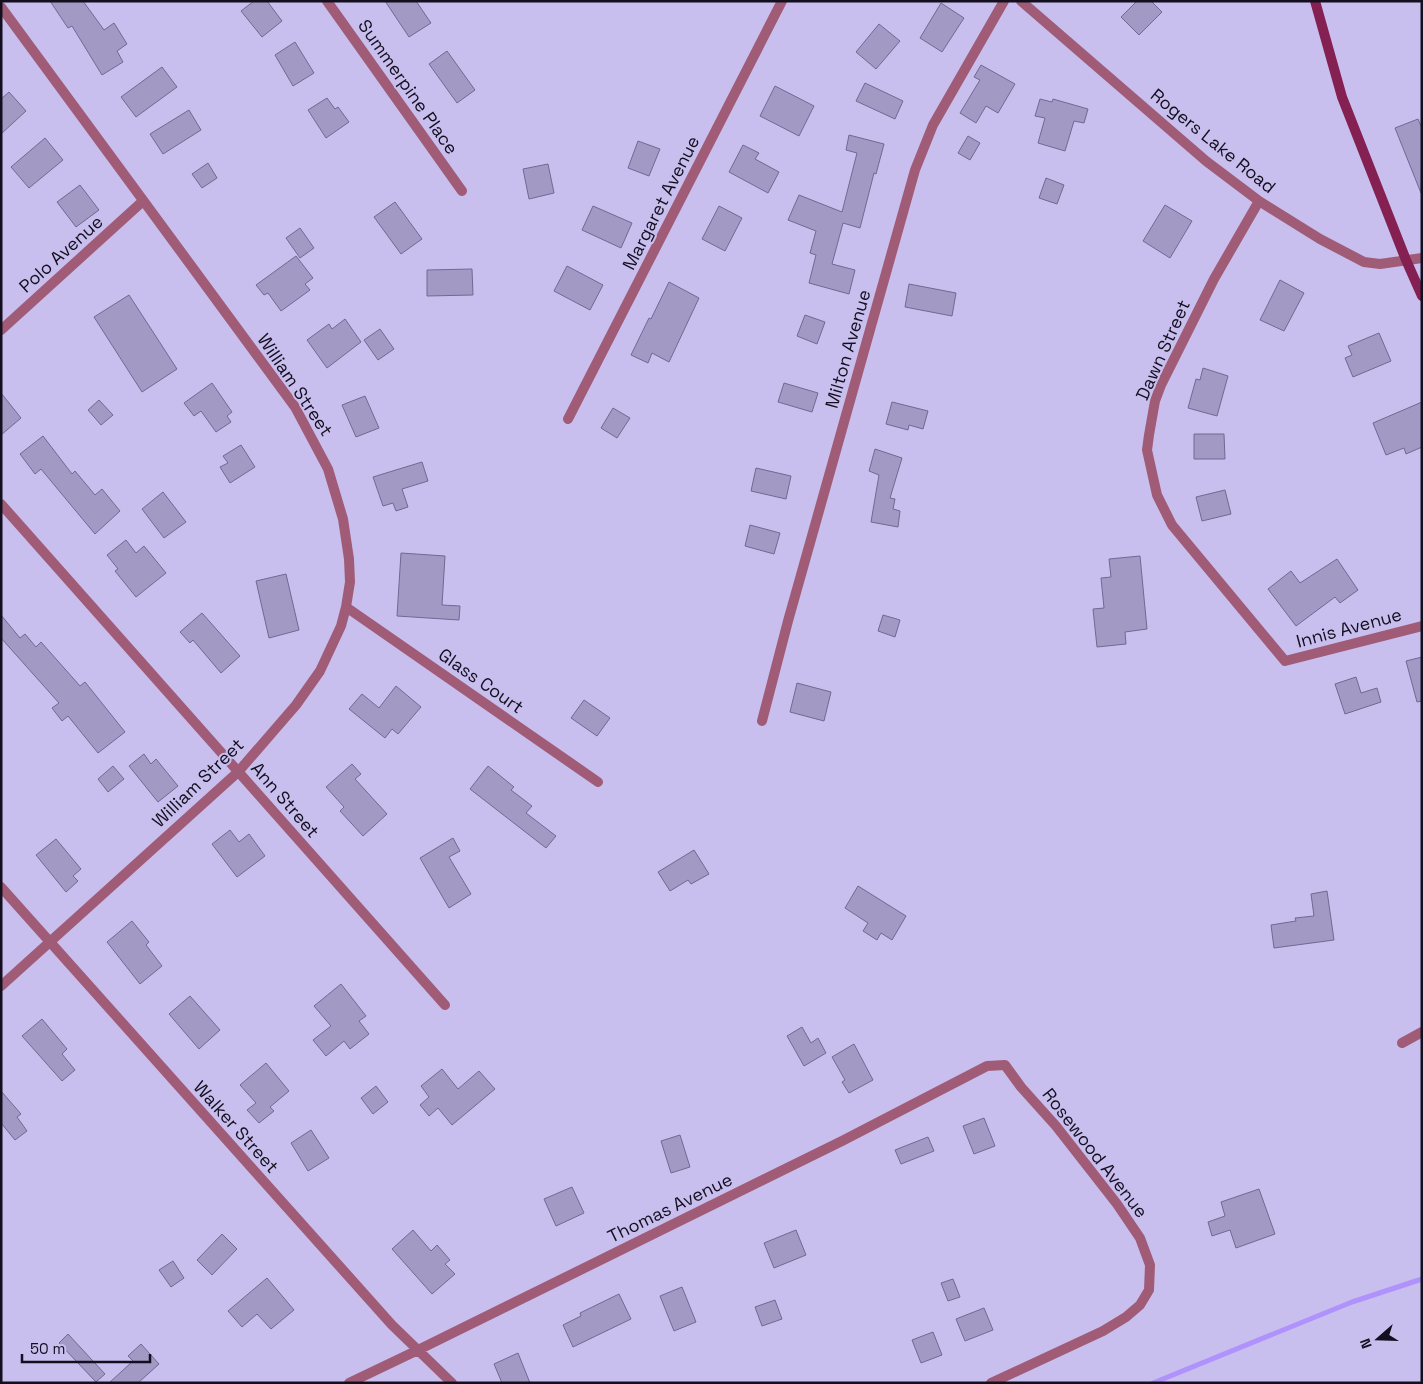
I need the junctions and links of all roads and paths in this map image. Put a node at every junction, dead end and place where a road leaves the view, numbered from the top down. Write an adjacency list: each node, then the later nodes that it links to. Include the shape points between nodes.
1 (327, 1): 7 (street, Summerpine Place)
2 (782, 1): 14 (street, Margaret Avenue)
3 (1004, 1): 19 (street, Milton Avenue, via 933,125 915,170)
4 (1022, 1): 9 (street, Rogers Lake Road, via 1206,161)
5 (1315, 1): 11 (main road, via 1342,97)
6 (1, 7): 8 (street, William Street)
7 (462, 191)
8 (143, 201): 13 (street, Polo Avenue); 16 (street, William Street, via 295,408 322,456 343,519 350,582)
9 (1259, 201): 11 (street, Rogers Lake Road, via 1364,262 1380,264); 18 (street, Dawn Street, via 1214,278 1161,386 1155,401 1147,450 1157,495 1172,525)
10 (1422, 258): 11 (street, Rogers Lake Road)
11 (1406, 260): 12 (main road)
12 (1422, 296)
13 (1, 330)
14 (568, 419)
15 (1, 504): 20 (street, Ann Street)
16 (346, 607): 20 (street, William Street, via 320,671 296,705); 21 (street, Glass Court)
17 (1422, 626): 18 (street, Innis Avenue)
18 (1285, 661)
19 (762, 721)
20 (238, 772): 23 (street, William Street); 25 (street, Ann Street)
21 (598, 782)
22 (1, 887): 23 (street, Walker Street)
23 (50, 942): 24 (street, William Street); 29 (street, Walker Street, via 392,1325)
24 (1, 986)
25 (445, 1006)
26 (1422, 1032): 27 (street)
27 (1402, 1043)
28 (1005, 1064): 29 (street, Thomas Avenue, via 987,1066); 32 (street, Rosewood Avenue, via 1118,1204 1140,1238 1150,1266 1149,1290 1140,1305 1103,1331)
29 (418, 1350): 30 (street, Thomas Avenue); 31 (street, Walker Street)
30 (349, 1383)
31 (452, 1383)
32 (991, 1383)

